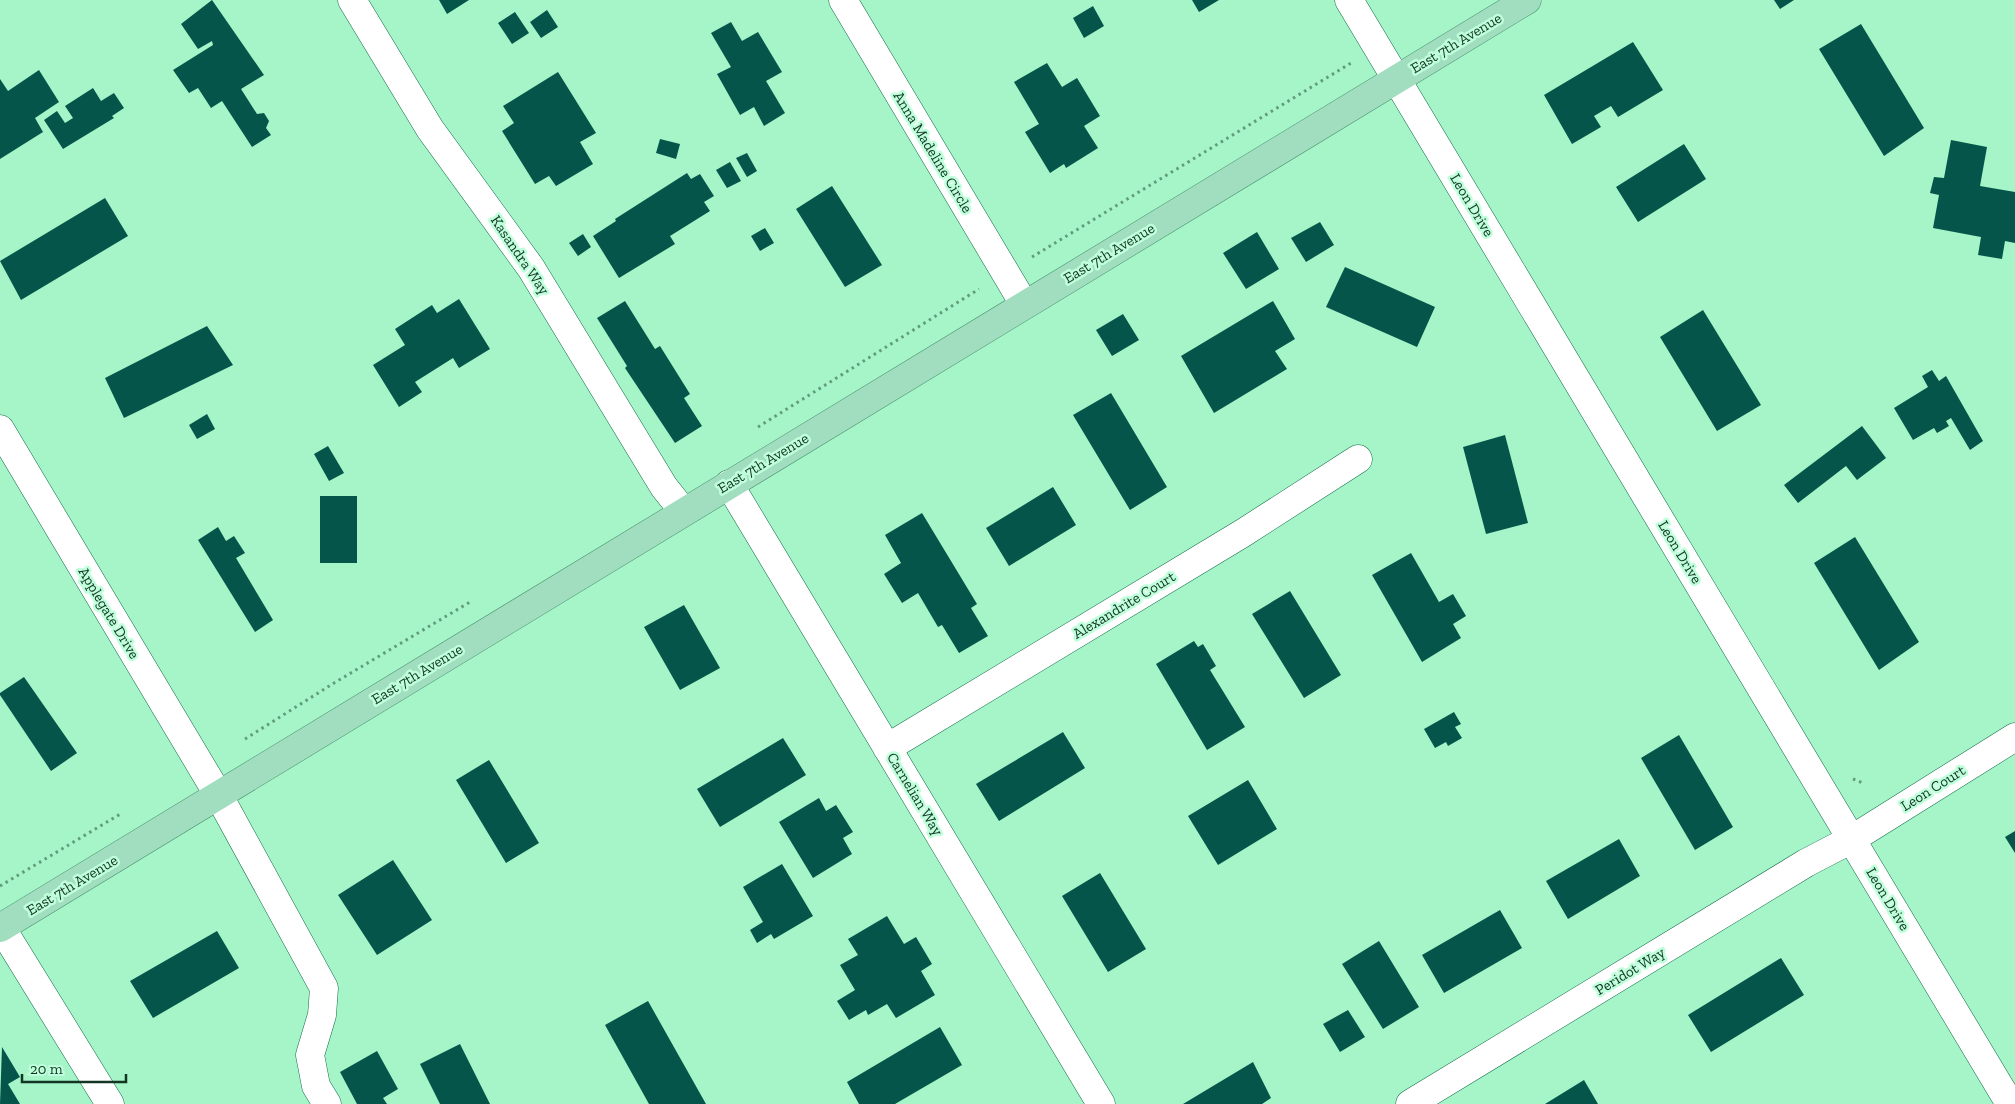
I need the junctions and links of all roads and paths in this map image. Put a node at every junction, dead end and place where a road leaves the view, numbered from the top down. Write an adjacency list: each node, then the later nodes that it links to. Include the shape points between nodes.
1 (352, 0): 13 (street, Kasandra Way, via 430,129 531,268 664,487)
2 (843, 0): 7 (street, Anna Madeline Circle)
3 (1349, 0): 5 (street, Leon Drive)
4 (1527, 0): 6 (main road, East 7th Avenue)
5 (1377, 46): 6 (street, Leon Drive); 7 (path)
6 (1397, 80): 8 (main road, East 7th Avenue); 22 (street, Leon Drive)
7 (1005, 273): 8 (street, Anna Madeline Circle); 10 (path)
8 (1024, 304): 12 (main road, East 7th Avenue)
9 (0, 429): 20 (street, Applegate Drive)
10 (755, 429)
11 (1358, 459): 17 (street, Alexandrite Court, via 1243,533)
12 (730, 484): 13 (main road, East 7th Avenue); 17 (street, Carnelian Way)
13 (684, 512): 20 (main road, East 7th Avenue)
14 (478, 597): 16 (path)
15 (2015, 737): 22 (street, Leon Court)
16 (242, 740)
17 (888, 748): 27 (street, Carnelian Way)
18 (1852, 778): 19 (path)
19 (1863, 783)
20 (219, 796): 24 (main road, East 7th Avenue); 26 (street, Applegate Drive, via 324,988 322,1015 310,1055 316,1086)
21 (126, 811): 23 (path)
22 (1852, 839): 28 (street, Peridot Way, via 1806,863); 29 (street, Leon Drive)
23 (0, 886)
24 (1, 927): 25 (street)
25 (110, 1104)
26 (327, 1104)
27 (1101, 1104)
28 (1410, 1104)
29 (2010, 1104)

